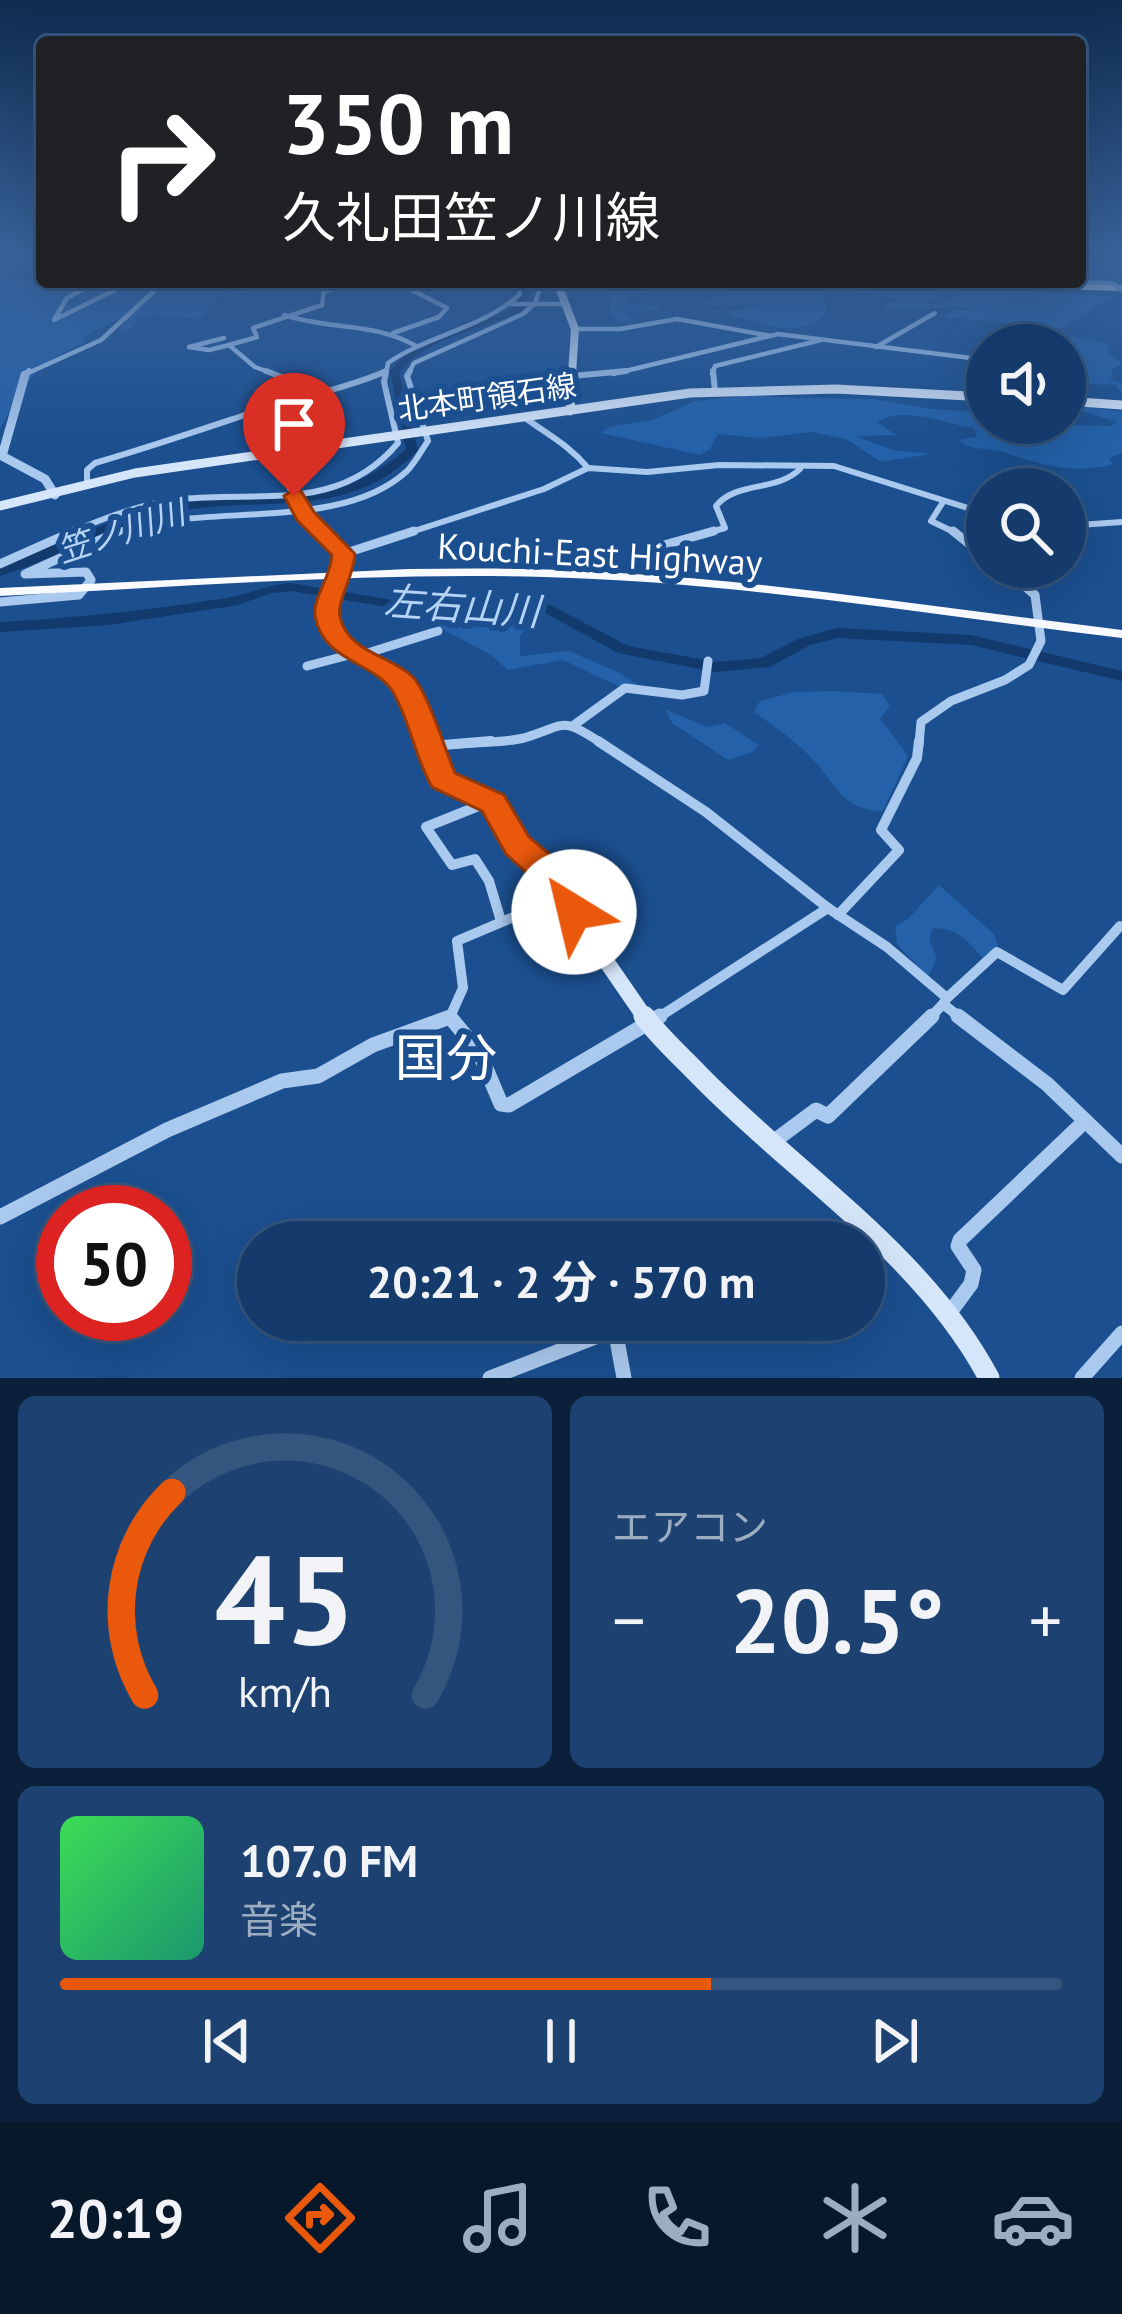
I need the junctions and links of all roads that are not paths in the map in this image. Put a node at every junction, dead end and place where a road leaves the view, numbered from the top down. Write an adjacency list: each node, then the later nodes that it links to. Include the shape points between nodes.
1 (123, 315): 18 (street, via 98,342)
2 (284, 315): 9 (street); 12 (street, via 254,328 257,337)
3 (441, 315): 9 (street)
4 (492, 315): 13 (street)
5 (517, 315): 15 (street)
6 (571, 315): 8 (main road)
7 (931, 315): 14 (street)
8 (575, 329): 10 (street, via 677,319); 19 (main road)
9 (393, 333): 13 (street)
10 (771, 337): 11 (street); 19 (street, via 610,375)
11 (821, 340): 14 (street); 20 (street, via 715,366)
12 (227, 342): 12 (street, via 189,347); 21 (street, via 255,367)
13 (417, 346): 15 (street); 17 (street)
14 (876, 347): 16 (street)
15 (432, 352): 28 (street, via 407,376)
16 (966, 358)
17 (384, 373): 21 (street); 29 (street)
18 (25, 376): 34 (street, via 2,456 45,479)
19 (572, 376): 26 (main road)
20 (715, 391): 22 (main road, 北本町領石線); 26 (main road, 北本町領石線)
21 (326, 394): 25 (street)
22 (966, 396)
23 (1086, 402): 24 (main road)
24 (1122, 405)
25 (273, 409): 30 (street); 33 (street, via 94,463)
26 (570, 410): 27 (main road, 北本町領石線)
27 (524, 417): 28 (main road, 北本町領石線); 31 (street, via 567,443)
28 (425, 431): 29 (main road, 北本町領石線); 39 (street, via 423,451 402,472)
29 (398, 435): 30 (main road, 北本町領石線); 35 (street, via 393,451 357,478)
30 (276, 452): 33 (main road, 北本町領石線); 35 (main road)
31 (588, 468): 32 (street); 45 (street)
32 (800, 469): 36 (street, via 825,465 872,475); 44 (street, via 788,480 724,496 716,506 725,528 659,549 645,560)
33 (87, 485): 34 (main road, 北本町領石線)
34 (55, 495): 37 (main road, 北本町領石線)
35 (294, 495): 39 (main road); 43 (street, via 152,503)
36 (943, 502): 38 (street); 42 (street, via 931,521)
37 (0, 506)
38 (966, 508)
39 (301, 510): 45 (main road); 46 (street, via 155,520 25,574 86,572)
40 (1086, 522): 41 (street)
41 (1122, 522)
42 (966, 541)
43 (0, 564)
44 (651, 574): 45 (highway, Kouchi-East Highway, via 466,566); 50 (highway, Kouchi-East Highway)
45 (340, 576): 46 (highway, Kouchi-East Highway); 50 (highway, Kouchi-East Highway, via 630,578); 53 (main road, via 324,613)
46 (89, 584): 47 (highway, Kouchi-East Highway); 49 (street, via 69,597)
47 (4, 586)
48 (1026, 588): 50 (street, via 1035,596)
49 (0, 602)
50 (1035, 621): 51 (highway, Kouchi-East Highway); 60 (street, via 1041,641 1018,674 921,722 917,758 881,830 899,850)
51 (1122, 631)
52 (438, 632): 53 (street)
53 (356, 655): 55 (street); 57 (main road, via 403,683)
54 (708, 664): 56 (street, via 700,693 625,688)
55 (307, 666)
56 (574, 725): 57 (street); 60 (street, via 706,812)
57 (430, 746): 58 (main road, via 443,780)
58 (490, 801): 59 (main road, via 518,845 561,884); 61 (street, via 426,827 452,865 475,859)
59 (574, 912): 61 (street); 65 (main road)
60 (833, 912): 63 (street, via 887,947); 65 (street)
61 (501, 921): 64 (street, via 457,941 464,988)
62 (1120, 926): 63 (street, via 1063,990 997,952)
63 (945, 1001): 66 (street); 67 (street, via 837,1109 828,1116 816,1110)
64 (450, 1017): 65 (street, via 508,1105); 69 (street, via 167,1130)
65 (650, 1023): 67 (main road)
66 (1085, 1121): 68 (street); 72 (street, via 960,1240 974,1270)
67 (770, 1145): 70 (main road)
68 (1122, 1156)
69 (0, 1217)
70 (856, 1221)
71 (885, 1248): 72 (main road)
72 (951, 1311): 78 (main road)
73 (1122, 1333): 79 (street)
74 (584, 1341): 76 (street)
75 (617, 1341): 77 (street)
76 (490, 1378)
77 (624, 1378)
78 (989, 1378)
79 (1082, 1378)

